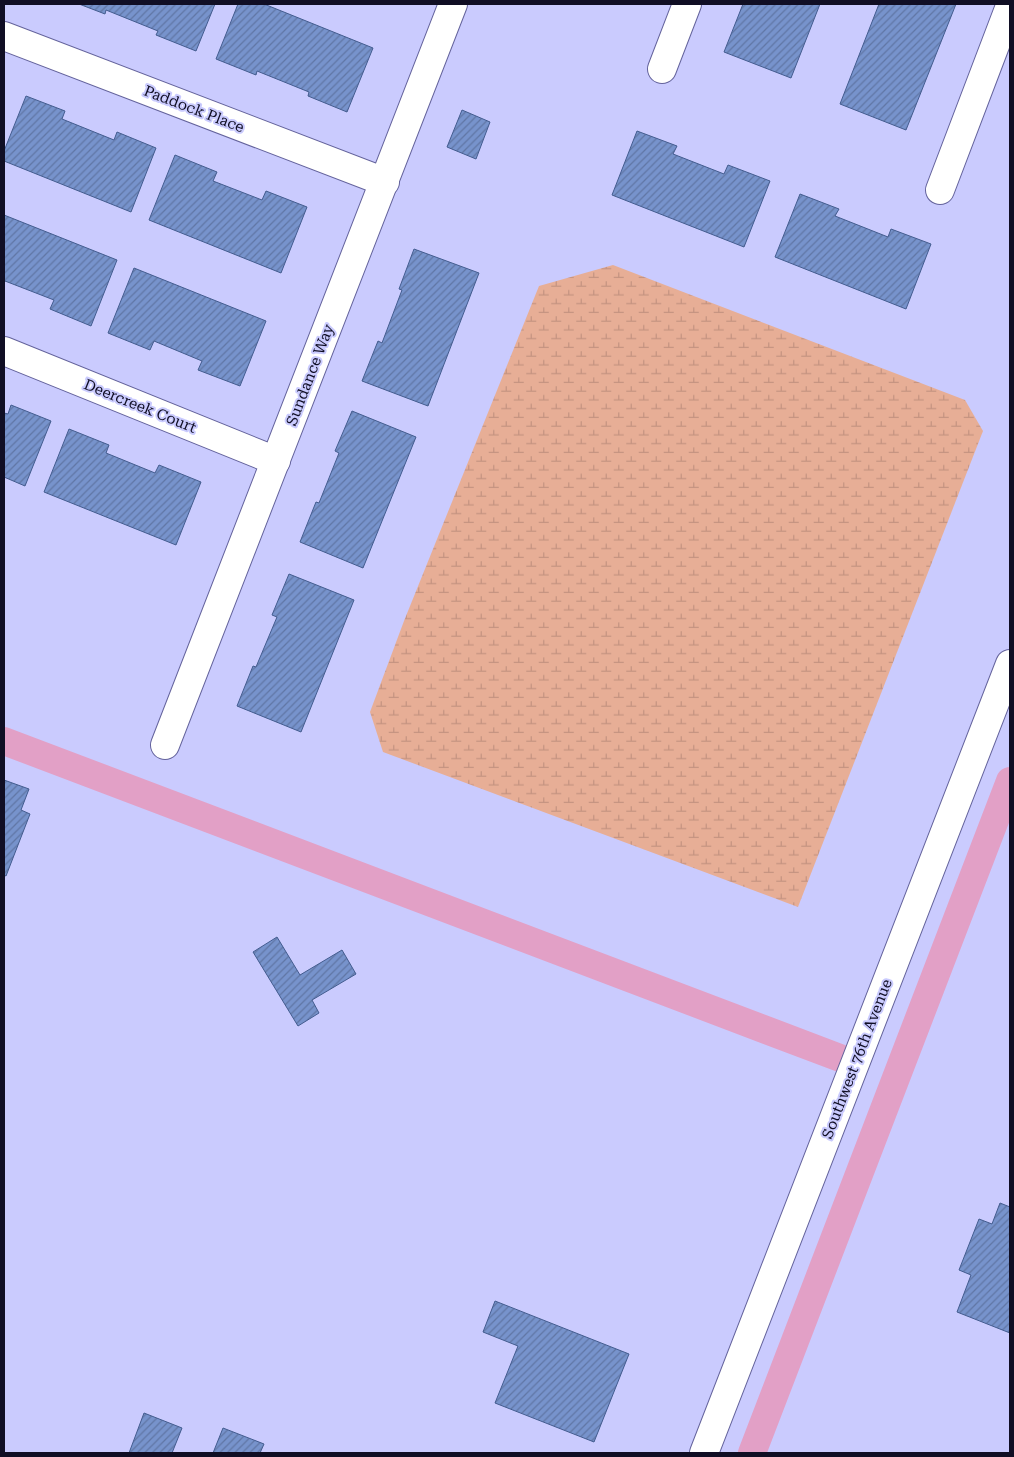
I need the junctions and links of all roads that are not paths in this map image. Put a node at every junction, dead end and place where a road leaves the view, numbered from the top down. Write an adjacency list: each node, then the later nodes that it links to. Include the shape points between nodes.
1 (453, 4): 6 (street, Sundance Way)
2 (687, 4): 5 (street)
3 (1010, 6): 7 (street)
4 (4, 36): 6 (street, Paddock Place)
5 (662, 69)
6 (385, 182): 9 (street, Sundance Way)
7 (940, 190)
8 (4, 352): 9 (street, Deercreek Court)
9 (276, 461): 11 (street, Sundance Way)
10 (1010, 664): 12 (street, Southwest 76th Avenue)
11 (166, 745)
12 (704, 1453)

